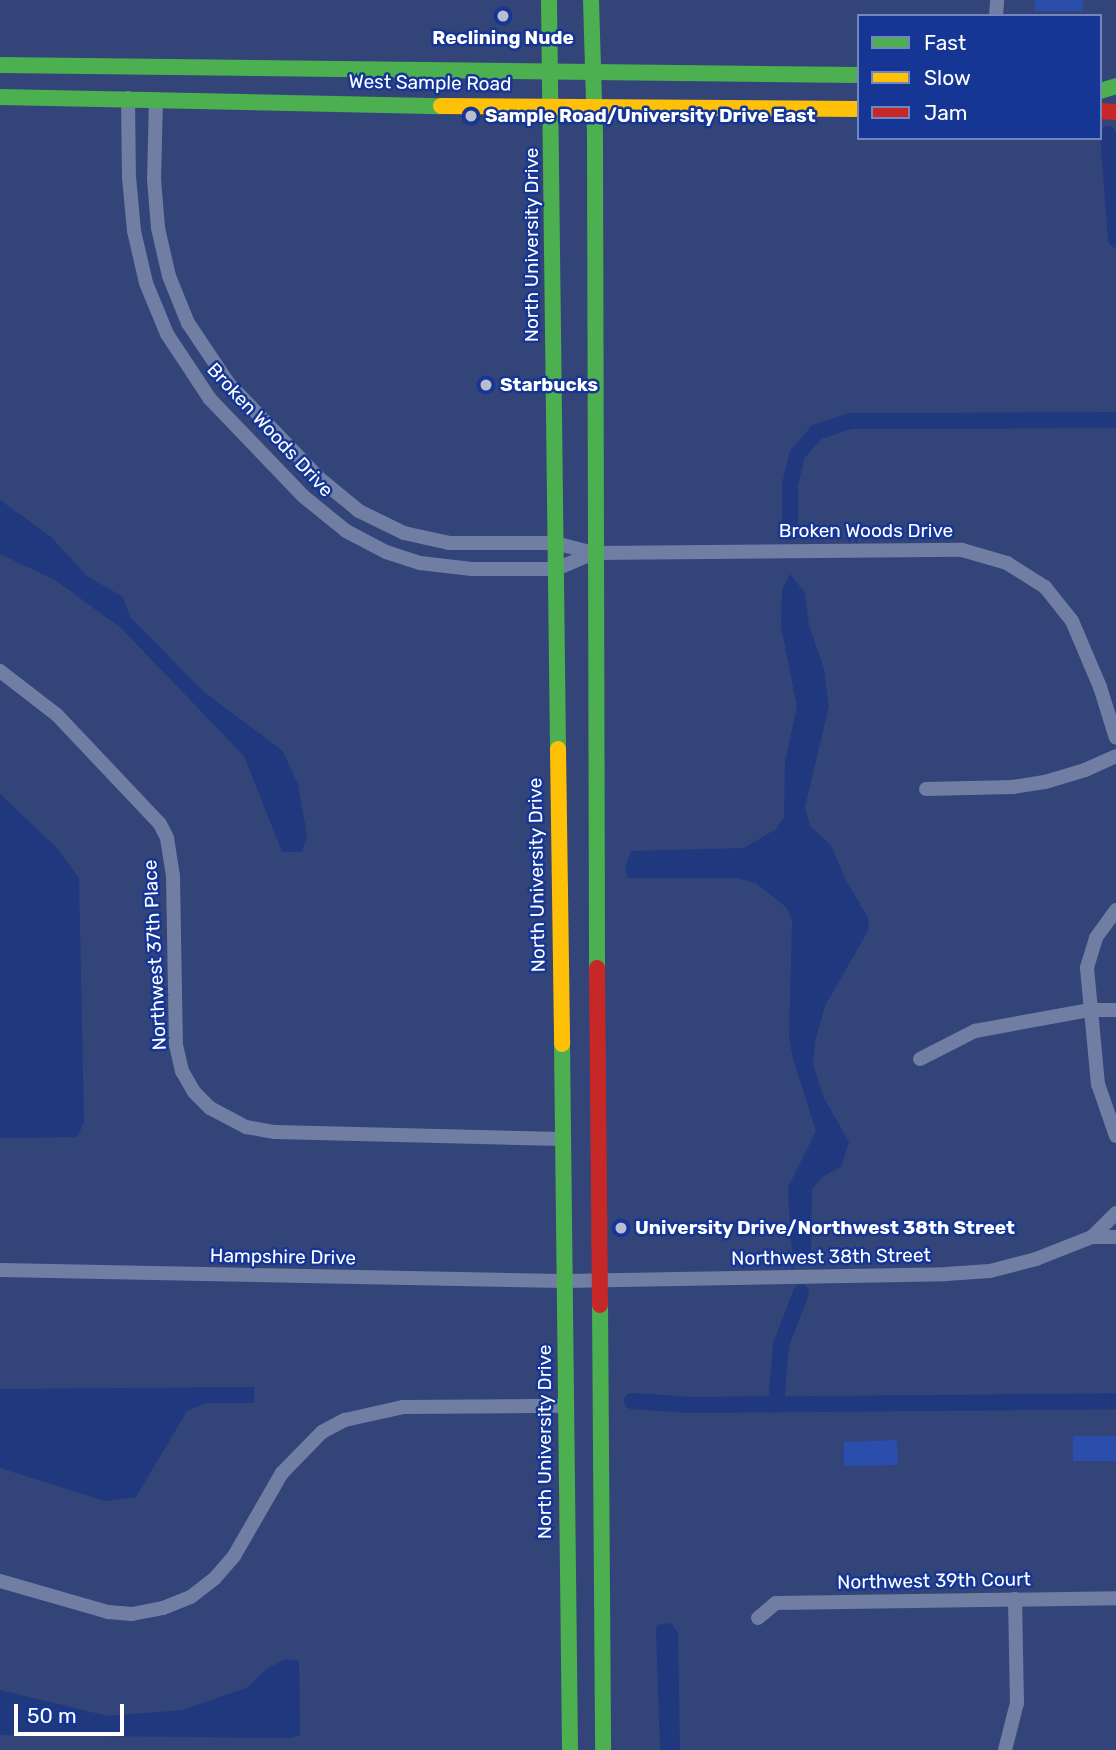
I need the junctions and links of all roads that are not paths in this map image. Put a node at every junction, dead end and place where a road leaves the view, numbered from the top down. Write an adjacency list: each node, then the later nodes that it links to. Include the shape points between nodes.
1 (549, 0): 5 (main road, North University Drive)
2 (591, 0): 6 (main road, North University Drive)
3 (0, 65): 4 (main road, West Sample Road)
4 (39, 65): 5 (main road, West Sample Road); 8 (main road)
5 (549, 70): 6 (main road, West Sample Road); 13 (main road, North University Drive)
6 (593, 71): 7 (main road, West Sample Road); 14 (main road, North University Drive)
7 (857, 75)
8 (0, 78)
9 (0, 97): 10 (main road, West Sample Road)
10 (128, 99): 11 (main road, West Sample Road); 18 (street, Broken Woods Drive)
11 (156, 99): 13 (main road, West Sample Road); 17 (street, Broken Woods Drive, via 154,179)
12 (857, 104): 15 (street)
13 (550, 107): 14 (main road, West Sample Road); 23 (main road, North University Drive)
14 (594, 109): 15 (main road, West Sample Road); 25 (main road, North University Drive)
15 (838, 109): 16 (main road, West Sample Road)
16 (857, 109)
17 (161, 242): 18 (street); 19 (street, Broken Woods Drive, via 188,323)
18 (136, 246): 20 (street, Broken Woods Drive, via 167,334)
19 (229, 384): 20 (street); 21 (street, Broken Woods Drive)
20 (210, 399): 22 (street, Broken Woods Drive)
21 (343, 499): 22 (street); 24 (street, Broken Woods Drive, via 404,533)
22 (323, 515): 26 (street, Broken Woods Drive, via 386,552 446,567)
23 (555, 543): 24 (street, Broken Woods Drive); 25 (street, Broken Woods Drive); 27 (main road, North University Drive)
24 (483, 545): 26 (street)
25 (594, 554): 27 (street, Broken Woods Drive); 29 (street, Broken Woods Drive, via 962,550 1007,563 1045,587 1072,621); 32 (main road, North University Drive)
26 (483, 569): 27 (street, Broken Woods Drive)
27 (556, 569): 32 (main road, North University Drive)
28 (0, 671): 39 (street, Northwest 37th Place, via 57,715 160,824 167,838 173,877 176,1045 182,1071 210,1108 246,1127 275,1132)
29 (1116, 738)
30 (1116, 756): 31 (street, via 1085,770 1024,785)
31 (926, 789)
32 (577, 839): 33 (main road, North University Drive); 33 (main road, North University Drive)
33 (578, 877): 39 (main road, North University Drive); 44 (main road, North University Drive)
34 (1116, 910): 35 (street, via 1096,938 1087,968)
35 (1089, 1010): 36 (street); 37 (street, via 975,1031); 38 (street, via 1098,1084)
36 (1116, 1010)
37 (920, 1059)
38 (1116, 1136)
39 (562, 1139): 45 (main road, North University Drive)
40 (1116, 1213): 41 (street, Northwest 38th Street)
41 (1093, 1237): 42 (street, Northwest 38th Street); 44 (street, Northwest 38th Street, via 990,1271)
42 (1116, 1237)
43 (0, 1270): 45 (street, Hampshire Drive)
44 (601, 1281): 45 (street, Northwest 38th Street); 52 (main road, North University Drive)
45 (564, 1282): 46 (main road, North University Drive)
46 (566, 1406): 47 (street, via 403,1406 345,1420 322,1432 282,1474 234,1556 215,1578 192,1596 163,1608 132,1614 108,1612); 51 (main road, North University Drive)
47 (0, 1581)
48 (1116, 1598): 49 (street, Northwest 39th Court)
49 (1015, 1599): 50 (street, Northwest 39th Court, via 776,1602); 53 (street, via 1017,1703)
50 (758, 1618)
51 (570, 1750)
52 (603, 1750)
53 (1005, 1750)

